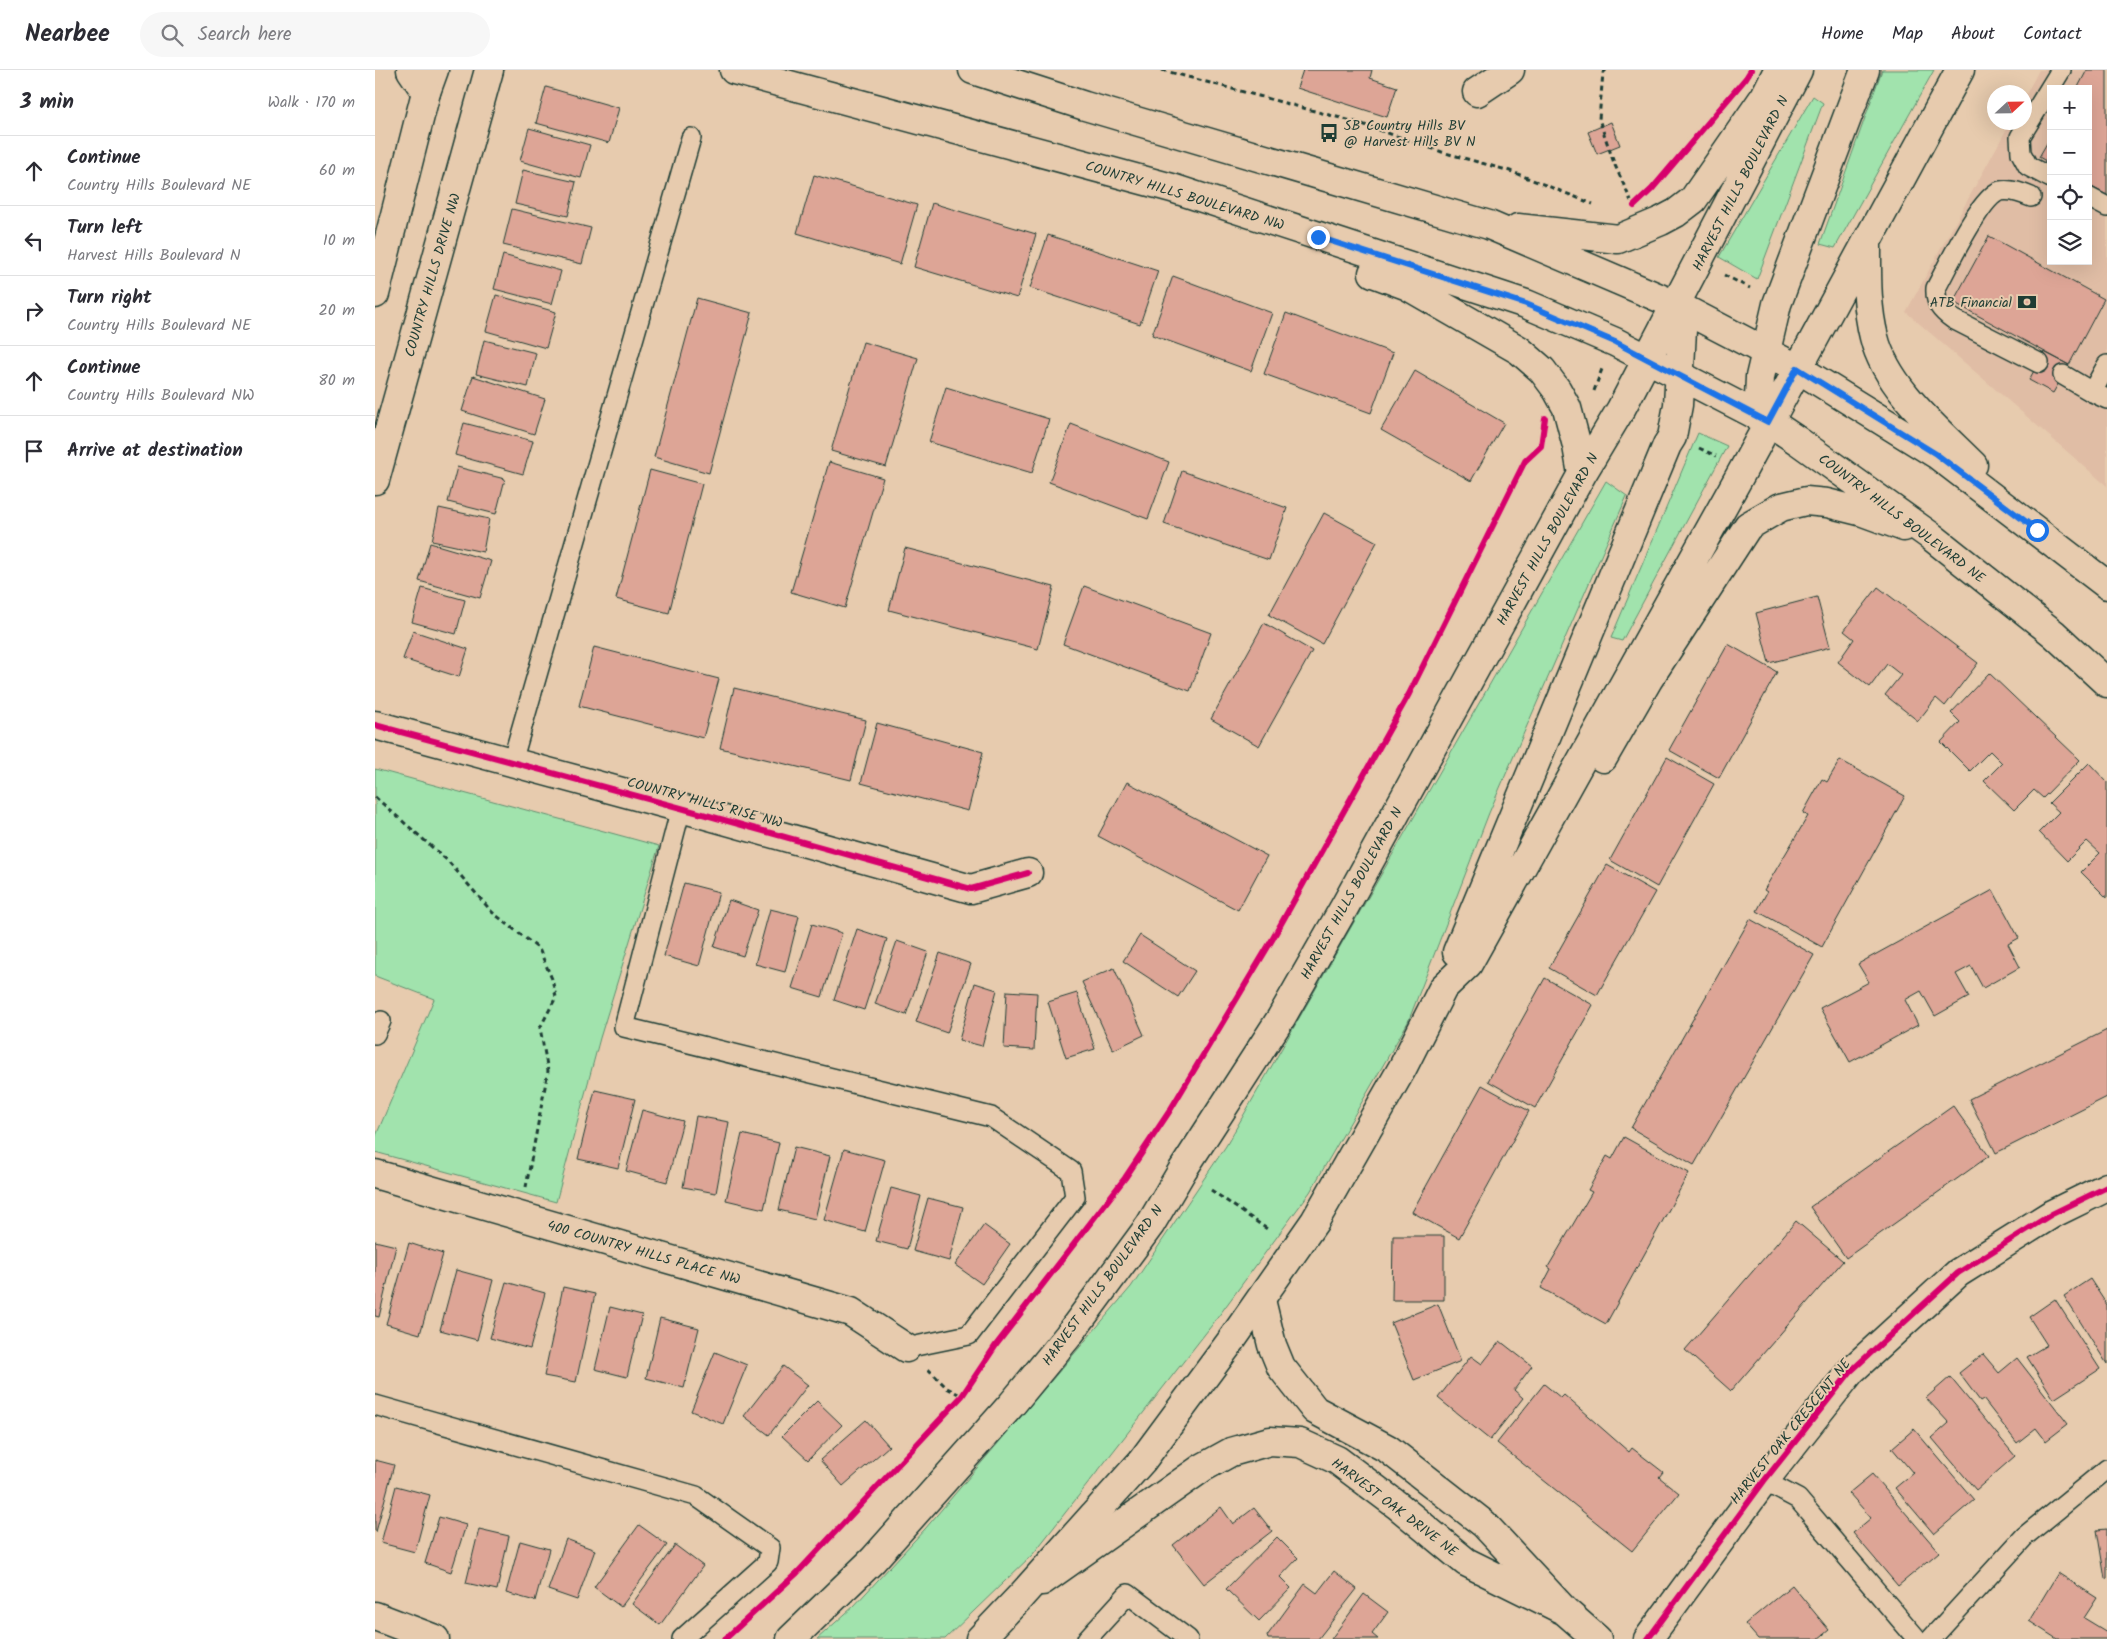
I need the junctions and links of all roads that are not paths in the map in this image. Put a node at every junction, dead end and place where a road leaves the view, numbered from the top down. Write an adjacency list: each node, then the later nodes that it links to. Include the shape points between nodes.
1 (411, 70): 11 (main road)
2 (489, 70): 33 (main road, COUNTRY HILLS DRIVE NW)
3 (734, 70): 15 (main road, COUNTRY HILLS BOULEVARD NW)
4 (973, 70): 19 (main road)
5 (1510, 70): 12 (main road)
6 (1778, 70): 19 (main road, via 1765,96 1693,200 1677,213 1618,239)
7 (1798, 70): 22 (main road, HARVEST HILLS BOULEVARD N)
8 (1865, 70): 23 (main road, via 1777,304)
9 (1960, 70): 20 (main road)
10 (2061, 70): 14 (lane, via 2020,137 2021,153 2028,166)
11 (430, 81): 21 (main road)
12 (1477, 92)
13 (691, 138): 39 (lane)
14 (2047, 176)
15 (1172, 188): 24 (main road, COUNTRY HILLS BOULEVARD NW, via 1526,304 1615,342); 32 (main road, via 1215,216 1409,286 1519,350 1542,370 1567,408)
16 (2031, 197): 25 (lane, via 2000,191 1983,204 1936,288 1935,298 1940,309 1953,319)
17 (2092, 199): 18 (lane)
18 (2107, 207)
19 (1489, 225): 22 (main road)
20 (1867, 240): 27 (main road); 34 (main road, via 1870,318 1874,339 1897,384 1921,413)
21 (375, 294)
22 (1676, 306): 23 (main road); 24 (main road, HARVEST HILLS BOULEVARD N); 29 (main road, via 1682,330)
23 (1766, 352): 27 (main road); 31 (main road, via 1759,398)
24 (1647, 360): 29 (main road, COUNTRY HILLS BOULEVARD NW); 32 (main road, HARVEST HILLS BOULEVARD N)
25 (2039, 363)
26 (2107, 365): 30 (lane)
27 (1797, 368): 31 (main road); 34 (main road, via 1936,454)
28 (2063, 375): 30 (lane)
29 (1680, 376): 31 (main road, COUNTRY HILLS BOULEVARD NE); 43 (main road, via 1672,437)
30 (2099, 395)
31 (1768, 422): 35 (main road, COUNTRY HILLS BOULEVARD NE); 41 (main road)
32 (1582, 474): 56 (main road, HARVEST HILLS BOULEVARD N, via 1281,1018 1150,1225 1012,1404 873,1560)
33 (375, 480)
34 (2037, 530): 36 (main road)
35 (1932, 537): 37 (main road, COUNTRY HILLS BOULEVARD NE, via 2054,634); 41 (main road, via 1863,512 1806,501 1781,507 1748,526 1648,680 1574,807)
36 (2107, 585)
37 (2107, 683)
38 (375, 725): 39 (main road, COUNTRY HILLS RISE NW)
39 (512, 762): 40 (main road, COUNTRY HILLS RISE NW)
40 (681, 808): 42 (main road, COUNTRY HILLS RISE NW, via 971,889); 47 (lane, via 624,1027 991,1117 1071,1171 1075,1197 969,1335)
41 (1540, 832): 43 (main road, via 1468,964)
42 (1028, 873)
43 (1443, 988): 46 (main road, via 1403,1067 1315,1221)
44 (375, 1174): 47 (main road, 400 COUNTRY HILLS PLACE NW, via 851,1312)
45 (2107, 1187): 50 (main road, HARVEST OAK CRESCENT NE, via 2053,1214 1958,1273 1851,1371)
46 (1261, 1300): 51 (main road, via 1142,1461); 52 (main road, HARVEST OAK DRIVE NE, via 1281,1367 1315,1410 1388,1449 1484,1524)
47 (906, 1348)
48 (375, 1405): 55 (lane, via 696,1496 770,1548 768,1562)
49 (2107, 1469): 63 (lane, via 2025,1536)
50 (1764, 1481): 61 (main road, HARVEST OAK CRESCENT NE); 62 (lane, via 1798,1499)
51 (1021, 1596): 52 (main road, HARVEST OAK DRIVE NE, via 1202,1468 1231,1452 1270,1441 1300,1443 1337,1460 1466,1562); 57 (main road)
52 (1565, 1611): 60 (main road, HARVEST OAK DRIVE NE)
53 (375, 1616): 54 (main road)
54 (435, 1639)
55 (682, 1639)
56 (791, 1639)
57 (979, 1639)
58 (1087, 1639): 59 (lane, via 1128,1594)
59 (1188, 1639)
60 (1597, 1639)
61 (1648, 1639)
62 (1917, 1639)
63 (1931, 1639)

